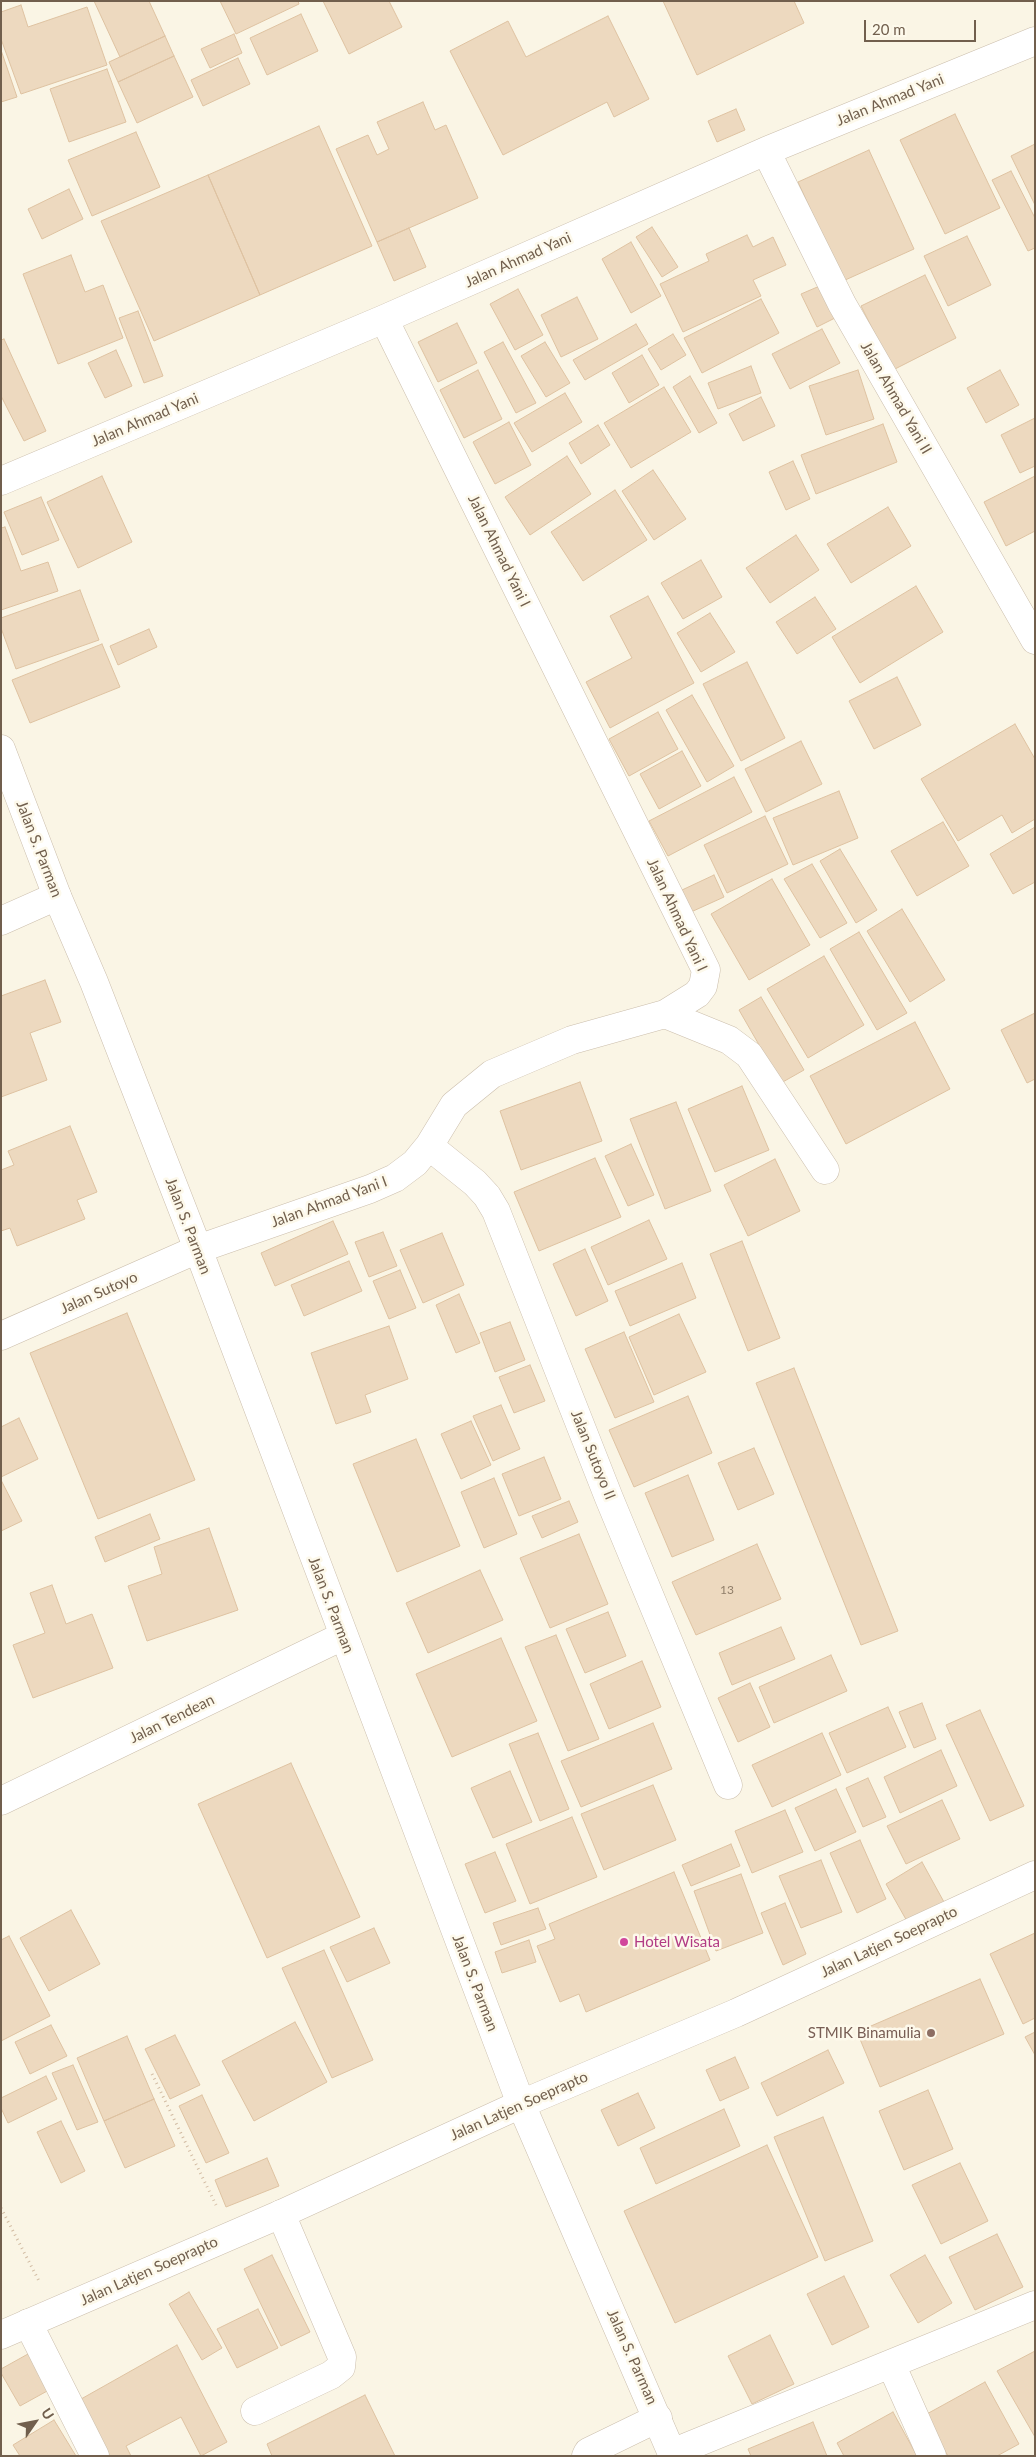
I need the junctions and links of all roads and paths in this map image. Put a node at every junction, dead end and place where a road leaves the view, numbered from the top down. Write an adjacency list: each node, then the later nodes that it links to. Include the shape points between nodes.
1 (1035, 41): 2 (street, Jalan Ahmad Yani)
2 (766, 151): 3 (street, Jalan Ahmad Yani); 5 (street, Jalan Ahmad Yani II, via 842,304)
3 (384, 319): 4 (street, Jalan Ahmad Yani); 9 (street, Jalan Ahmad Yani I, via 706,970 701,990)
4 (1, 481)
5 (1035, 640)
6 (1, 749): 7 (street, Jalan S. Parman)
7 (57, 896): 8 (street); 12 (street, Jalan S. Parman)
8 (1, 921)
9 (665, 1014): 10 (street, Jalan Ahmad Yani I, via 572,1040 492,1074 454,1105); 11 (street, via 729,1040 749,1055)
10 (429, 1146): 12 (street, Jalan Ahmad Yani I, via 415,1163 395,1178); 15 (street, Jalan Sutoyo II, via 474,1183 496,1211 609,1498)
11 (825, 1170)
12 (198, 1249): 13 (street, Jalan Sutoyo); 14 (street, Jalan S. Parman)
13 (1, 1336)
14 (343, 1636): 16 (street, Jalan Tendean); 19 (street, Jalan S. Parman)
15 (728, 1785)
16 (1, 1801)
17 (1035, 1875): 19 (street, Jalan Latjen Soeprapto, via 736,2013)
18 (152, 2074): 22 (path)
19 (521, 2104): 21 (street, Jalan Latjen Soeprapto); 29 (street, Jalan S. Parman)
20 (1, 2208): 24 (path)
21 (281, 2214): 22 (street, Jalan Latjen Soeprapto); 28 (street, via 342,2357 341,2367 331,2375)
22 (231, 2235): 24 (street, Jalan Latjen Soeprapto)
23 (1035, 2305): 27 (street)
24 (54, 2312): 25 (street, Jalan Latjen Soeprapto)
25 (28, 2323): 26 (street, Jalan Latjen Soeprapto); 31 (street)
26 (1, 2335)
27 (891, 2364): 30 (street); 33 (street)
28 (255, 2411)
29 (658, 2418): 30 (street, Jalan S. Parman); 32 (street, via 588,2452)
30 (673, 2455)
31 (95, 2456)
32 (586, 2456)
33 (932, 2456)

